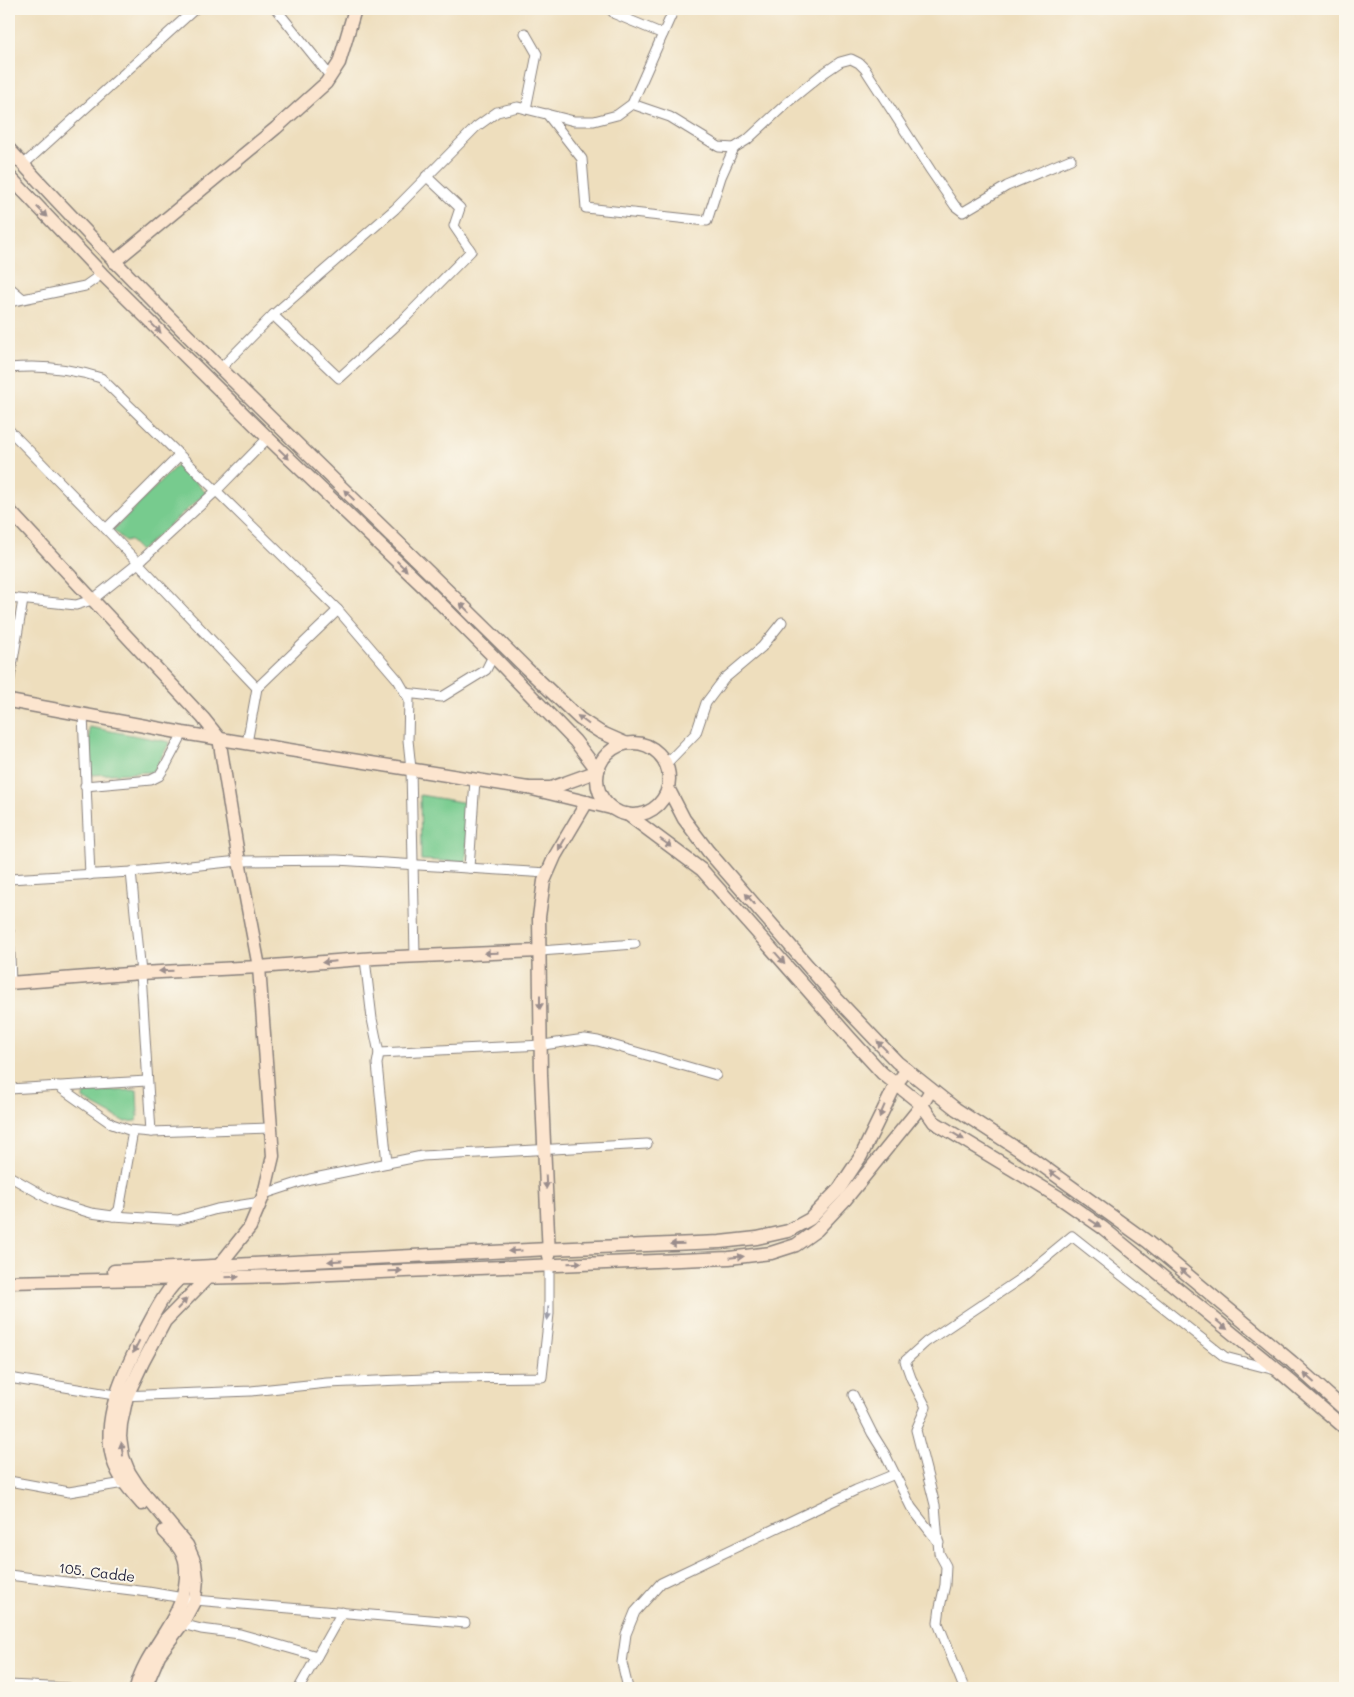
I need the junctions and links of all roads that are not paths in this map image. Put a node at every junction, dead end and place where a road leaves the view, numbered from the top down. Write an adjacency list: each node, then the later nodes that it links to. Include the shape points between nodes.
1 (194, 9): 15 (street)
2 (276, 9): 8 (street)
3 (355, 9): 8 (main road, via 339,63)
4 (610, 9): 7 (street)
5 (674, 9): 7 (street)
6 (525, 33): 10 (street, via 537,54)
7 (663, 34): 9 (street)
8 (330, 76): 18 (main road, via 276,128)
9 (632, 104): 11 (street, via 617,115 594,122); 12 (street, via 670,117 719,147)
10 (526, 109): 11 (street); 17 (street, via 518,107 497,112 476,127)
11 (547, 114): 12 (street, via 582,160 586,208 707,220)
12 (734, 148): 14 (street, via 821,75 840,62 851,59 865,70 931,171 963,212 1006,186)
13 (9, 149): 15 (main road)
14 (1071, 159)
15 (23, 165): 18 (main road)
16 (9, 176): 19 (main road, one-way to 19)
17 (426, 176): 23 (street, via 394,209); 23 (street, via 460,208 454,226 471,251 339,378)
18 (114, 262): 25 (main road)
19 (102, 274): 21 (street, via 85,286); 27 (main road, one-way to 27)
20 (9, 286): 21 (street)
21 (22, 298): 22 (street)
22 (9, 302)
23 (273, 315): 25 (street)
24 (9, 368): 28 (street, via 32,366 83,372 101,378)
25 (220, 369): 47 (main road, one-way to 25, via 580,719)
26 (9, 430): 31 (street)
27 (268, 438): 29 (street); 38 (main road, one-way to 38)
28 (180, 456): 29 (street); 31 (street)
29 (216, 491): 32 (street); 36 (street)
30 (9, 510): 35 (main road)
31 (106, 529): 32 (street)
32 (137, 564): 35 (street); 40 (street)
33 (9, 598): 34 (street)
34 (23, 600): 35 (street, via 76,605); 39 (street)
35 (92, 600): 45 (main road, via 204,718)
36 (338, 610): 40 (street); 41 (street, via 398,680)
37 (782, 622): 48 (street, via 762,647 724,679 706,703 696,733)
38 (493, 656): 41 (street, via 486,670 442,697); 50 (main road, via 575,741)
39 (9, 684)
40 (257, 688): 46 (street)
41 (405, 693): 49 (street, via 409,699)
42 (9, 701): 43 (main road)
43 (83, 715): 44 (main road); 52 (street)
44 (183, 733): 45 (main road); 52 (street, via 159,776 151,780)
45 (219, 738): 46 (main road); 58 (main road)
46 (247, 742): 49 (main road)
47 (625, 743): 48 (main road, via 650,746); 50 (main road, via 605,756)
48 (666, 764): 54 (main road, via 670,776)
49 (411, 769): 51 (main road); 59 (street)
50 (598, 771): 53 (main road, via 551,788); 56 (main road, via 598,789)
51 (475, 780): 53 (main road); 60 (street)
52 (85, 786): 63 (street)
53 (528, 788): 55 (main road)
54 (668, 788): 57 (main road, via 663,800 654,808 644,814); 75 (main road, one-way to 54, via 834,996 708,852 684,819)
55 (586, 802): 56 (main road); 62 (main road, one-way to 62)
56 (610, 808): 57 (main road)
57 (627, 814): 78 (main road, one-way to 78, via 702,870 850,1038)
58 (239, 862): 59 (street, via 336,860); 61 (street); 70 (main road)
59 (414, 864): 60 (street); 68 (street)
60 (469, 868): 62 (street)
61 (131, 872): 63 (street); 71 (street)
62 (548, 873): 67 (main road, via 539,917)
63 (90, 874): 64 (street)
64 (9, 879)
65 (9, 931): 72 (street)
66 (635, 944): 67 (street)
67 (540, 951): 68 (main road, one-way to 68); 73 (main road, one-way to 73)
68 (415, 956): 69 (main road)
69 (365, 959): 70 (main road, one-way to 70); 74 (street)
70 (259, 967): 71 (main road, one-way to 71); 83 (main road)
71 (141, 972): 72 (main road); 77 (street)
72 (10, 983)
73 (540, 1045): 74 (street); 76 (street, via 585,1039 598,1041); 87 (main road)
74 (379, 1053): 88 (street, via 377,1064)
75 (907, 1070): 78 (main road); 81 (main road)
76 (716, 1074)
77 (147, 1081): 79 (street); 85 (street)
78 (896, 1084): 82 (main road); 92 (main road, one-way to 92, via 861,1156 839,1190 810,1219 788,1231 720,1242)
79 (58, 1086): 80 (street); 84 (street, via 112,1124)
80 (9, 1089)
81 (931, 1090): 82 (main road); 105 (main road, one-way to 81, via 1148,1242)
82 (922, 1105): 93 (main road, one-way to 82, via 729,1258 771,1253 796,1245 817,1230 845,1200); 101 (main road, one-way to 101, via 934,1122 1104,1228)
83 (270, 1128): 85 (street); 90 (main road, via 273,1156)
84 (133, 1131): 85 (street); 91 (street, via 119,1210)
85 (151, 1132)
86 (647, 1144): 87 (street)
87 (545, 1149): 88 (street, via 422,1156); 92 (main road, one-way to 92)
88 (387, 1163): 90 (street, via 310,1179)
89 (9, 1176): 91 (street, via 55,1202)
90 (262, 1198): 91 (street, via 178,1220); 94 (main road, via 250,1227)
91 (112, 1216)
92 (549, 1249): 93 (main road); 94 (main road, one-way to 94)
93 (549, 1264): 98 (main road, one-way to 93); 104 (street, one-way to 104, via 549,1314 542,1377 346,1382 251,1392)
94 (218, 1266): 95 (main road); 98 (main road)
95 (196, 1268): 96 (main road); 97 (main road)
96 (9, 1274)
97 (180, 1278): 98 (main road); 99 (main road); 104 (main road, one-way to 104, via 159,1304 129,1362)
98 (206, 1278): 104 (main road, one-way to 98, via 166,1321)
99 (9, 1282)
100 (9, 1368): 102 (street)
101 (1280, 1372): 106 (main road); 110 (street, via 1224,1357 1072,1236 1020,1279 926,1342 905,1361 926,1407 916,1430 936,1505)
102 (9, 1378): 104 (street)
103 (853, 1394): 107 (street)
104 (122, 1396): 109 (main road, via 109,1430 111,1451); 112 (main road, one-way to 104, via 197,1579 188,1545 138,1486 123,1457)
105 (1345, 1410)
106 (1345, 1428)
107 (895, 1474): 110 (street, via 911,1507); 122 (street, via 661,1583 635,1612 626,1634 622,1663)
108 (9, 1481): 109 (street, via 69,1492)
109 (124, 1484): 112 (main road, via 183,1555)
110 (939, 1543): 123 (street, via 939,1553 946,1566 938,1623)
111 (9, 1575): 112 (street, 105. Cadde)
112 (189, 1599): 113 (street, 105. Cadde); 115 (main road); 119 (main road, via 152,1653)
113 (342, 1612): 114 (street, 105. Cadde); 116 (street)
114 (465, 1623)
115 (182, 1624): 116 (street, via 240,1634); 120 (main road, via 159,1656)
116 (317, 1656): 121 (street)
117 (9, 1684): 118 (street)
118 (69, 1688)
119 (136, 1688)
120 (145, 1688)
121 (299, 1688)
122 (628, 1688)
123 (964, 1688)

